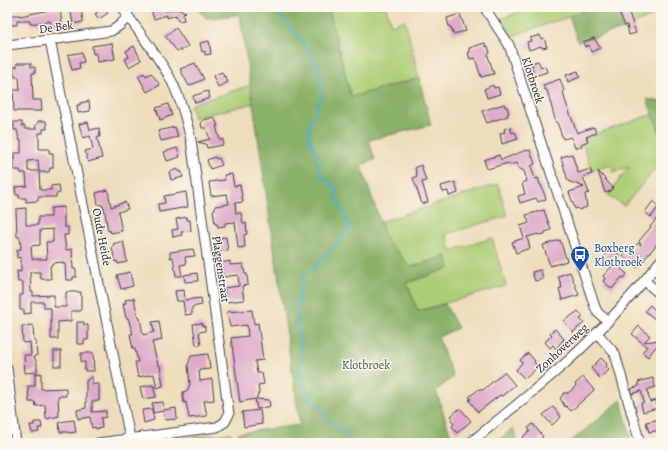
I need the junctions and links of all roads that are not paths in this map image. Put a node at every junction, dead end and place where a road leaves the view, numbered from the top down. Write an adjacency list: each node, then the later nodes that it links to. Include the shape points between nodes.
1 (122, 7): 3 (street, Plaggenstraat)
2 (484, 7): 9 (street, Klotbroek, via 509,45 595,307)
3 (128, 17): 4 (street, De Bek, via 112,30); 12 (street, Plaggenstraat, via 169,76 186,115 229,414 225,422 217,427)
4 (50, 40): 5 (street, De Bek); 12 (street, Oude Heide)
5 (7, 45)
6 (661, 260): 7 (street, Zonhoverweg)
7 (645, 280): 8 (street); 9 (street, Zonhoverweg)
8 (661, 295)
9 (608, 321): 10 (street, Zonhoverweg)
10 (597, 333): 15 (street, Zonhoverweg); 16 (street, via 615,354)
11 (7, 368): 13 (street)
12 (130, 438): 14 (street, Plaggenstraat)
13 (16, 443)
14 (98, 443)
15 (470, 443)
16 (640, 443)

